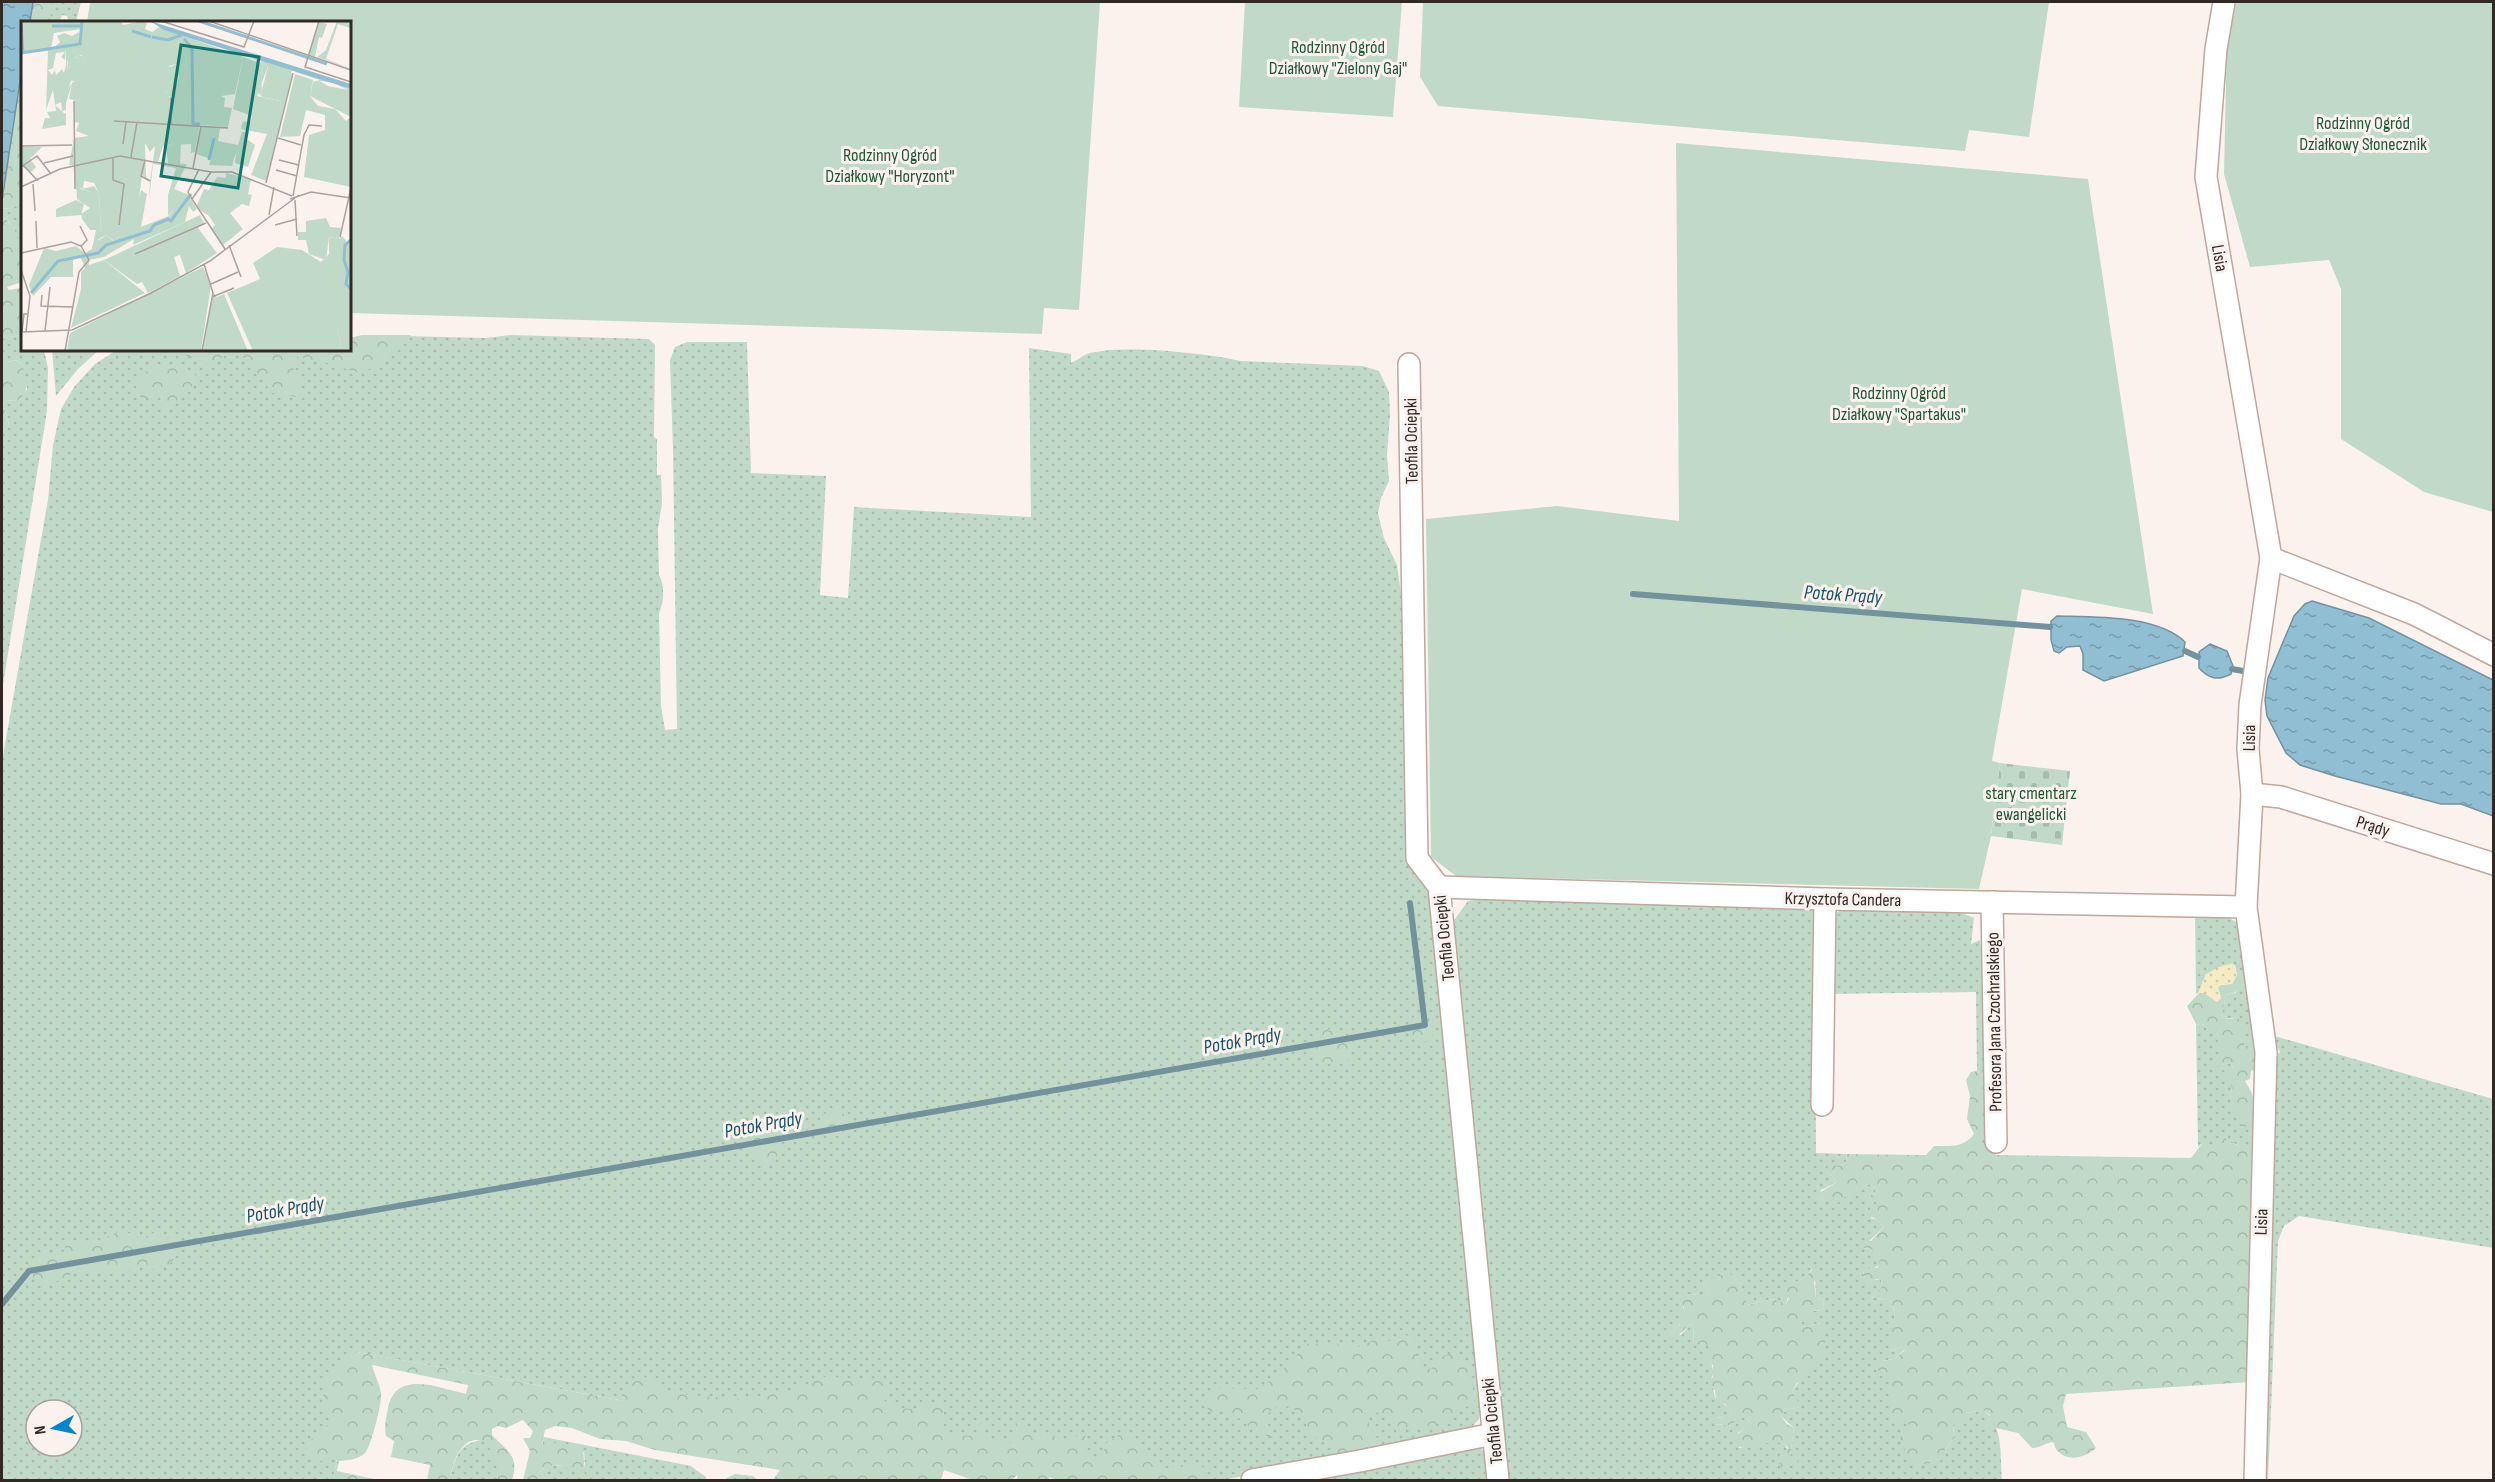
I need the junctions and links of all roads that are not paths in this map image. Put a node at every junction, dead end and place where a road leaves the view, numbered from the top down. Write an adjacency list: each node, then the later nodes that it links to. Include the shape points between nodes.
1 (2224, 2): 3 (street, Lisia, via 2216,49 2206,177)
2 (1409, 364): 7 (street, Teofila Ociepki, via 1418,858)
3 (2271, 558): 4 (street, via 2414,614); 5 (street, Lisia, via 2250,705)
4 (2493, 655)
5 (2252, 795): 6 (street, Prądy, via 2281,796); 10 (street, Lisia)
6 (2493, 864)
7 (1439, 887): 8 (street, Krzysztofa Candera); 13 (street, Teofila Ociepki)
8 (1825, 899): 9 (street, Krzysztofa Candera); 11 (street)
9 (1992, 902): 10 (street, Krzysztofa Candera); 12 (street, Profesora Jana Czochralskiego)
10 (2246, 908): 16 (street, Lisia, via 2266,1052)
11 (1822, 1105)
12 (1996, 1142)
13 (1492, 1434): 14 (street); 15 (street, Teofila Ociepki)
14 (1252, 1480)
15 (1498, 1480)
16 (2254, 1480)

